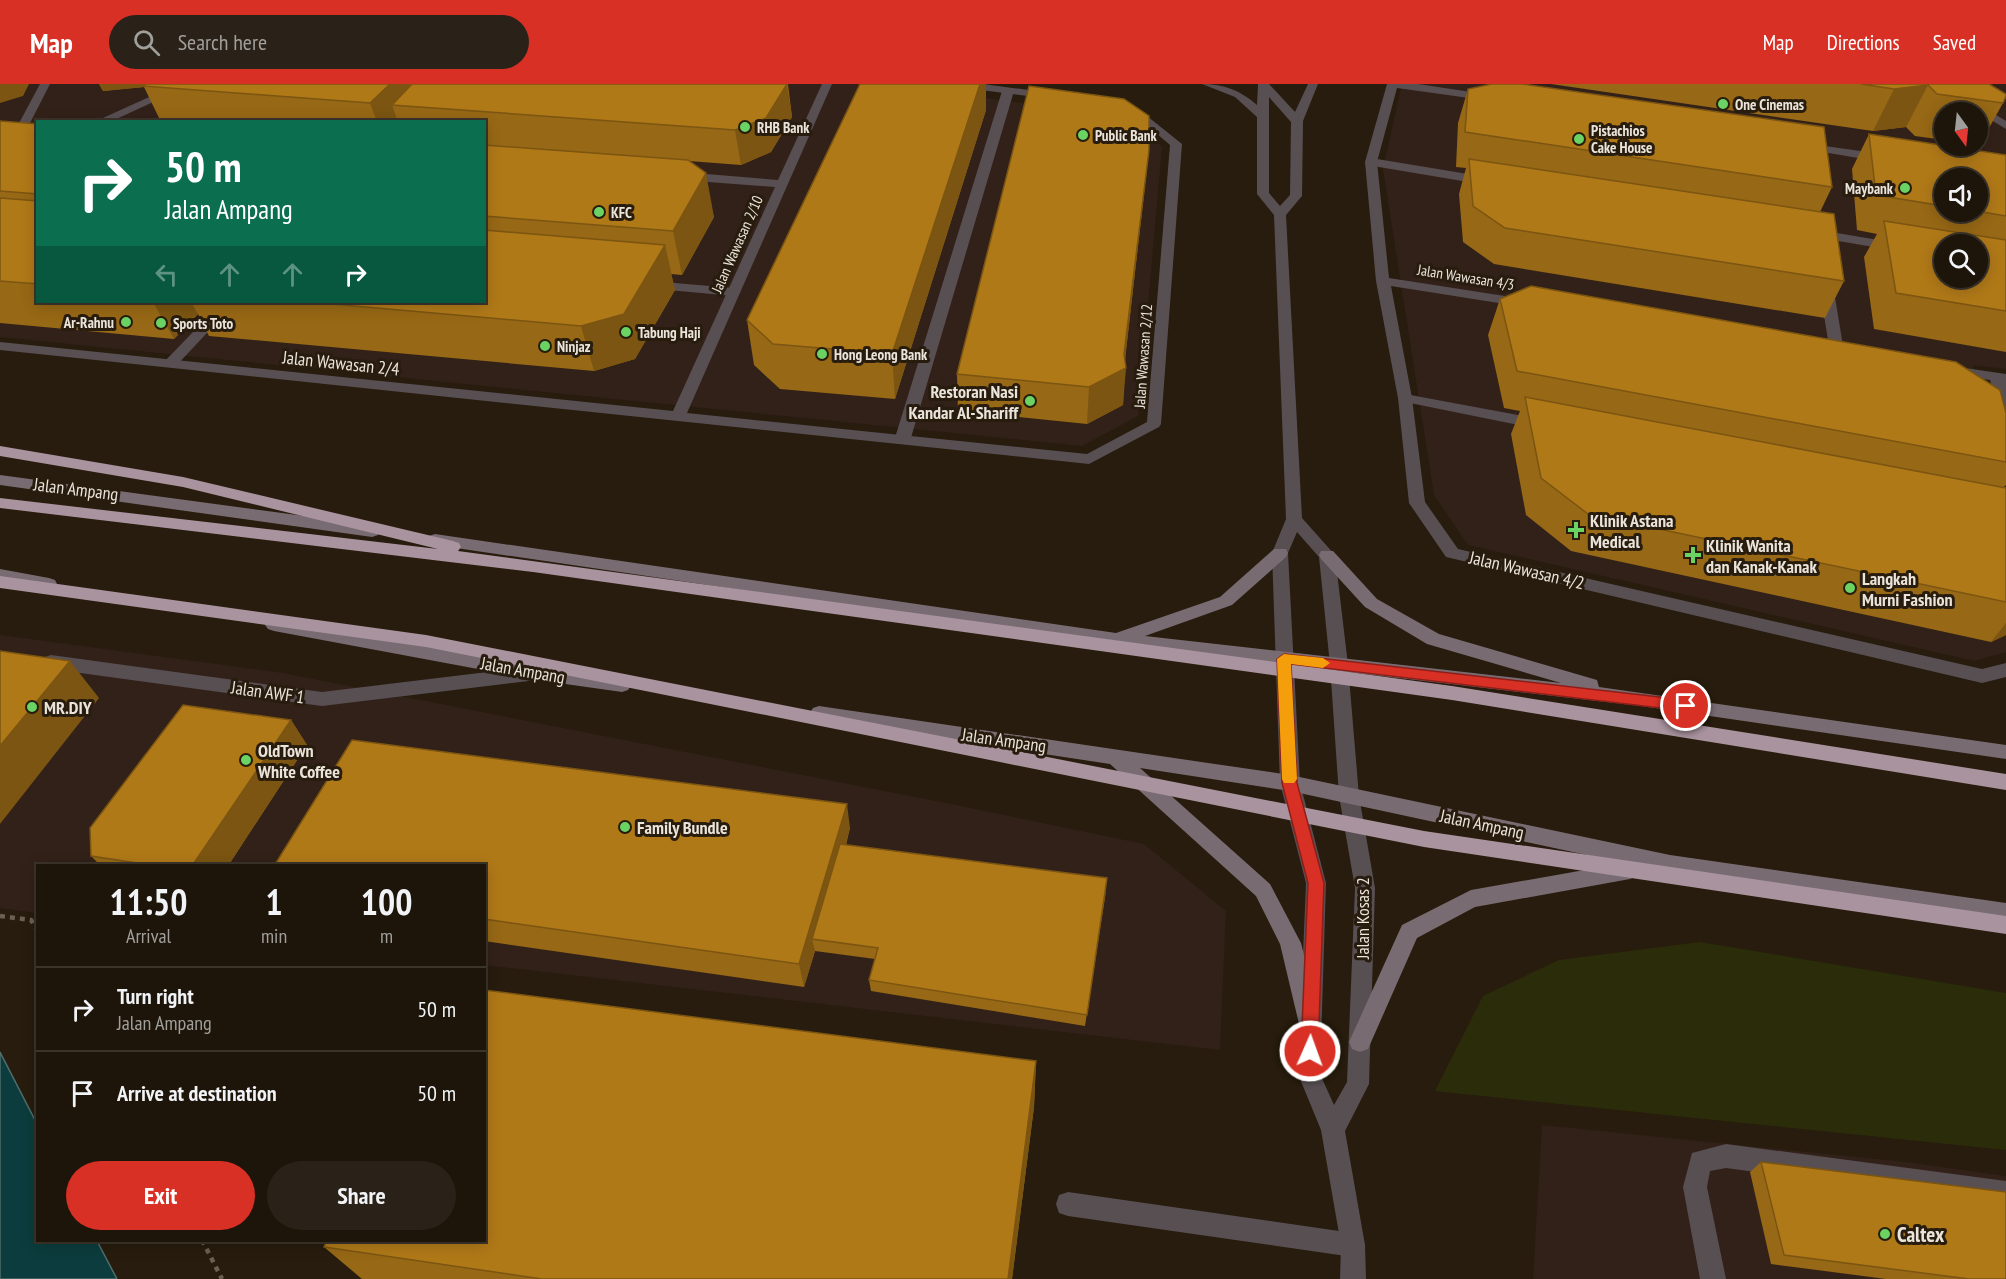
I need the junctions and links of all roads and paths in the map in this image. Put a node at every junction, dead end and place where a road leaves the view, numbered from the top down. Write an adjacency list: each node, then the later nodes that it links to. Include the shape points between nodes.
1 (45, 84): 20 (street, via 16,128)
2 (187, 84): 17 (street)
3 (827, 84): 26 (street, Jalan Wawasan 2/10)
4 (957, 84): 12 (street)
5 (1207, 84): 16 (street, via 1239,95)
6 (1219, 84): 7 (street)
7 (1245, 84)
8 (1263, 84): 16 (street); 18 (street)
9 (1313, 84): 18 (street)
10 (1393, 84): 14 (street); 23 (street, Jalan Wawasan 4/2)
11 (1937, 84): 19 (street)
12 (1008, 91): 13 (street); 45 (street)
13 (1065, 98)
14 (1501, 100)
15 (1122, 106): 45 (street, Jalan Wawasan 2/12, via 1133,107 1176,144 1154,424 1089,459)
16 (1264, 117): 27 (street, via 1263,194)
17 (104, 120)
18 (1298, 121): 27 (street, via 1296,196)
19 (2006, 126)
20 (36, 128)
21 (1804, 149): 22 (street)
22 (1897, 160)
23 (1371, 162): 25 (street); 31 (street, Jalan Wawasan 4/2)
24 (675, 176): 26 (street)
25 (1498, 183)
26 (782, 184): 33 (street, Jalan Wawasan 2/10)
27 (1280, 214): 49 (street)
28 (1799, 231): 29 (street)
29 (1934, 253)
30 (1824, 269): 37 (street)
31 (1383, 281): 35 (street, Jalan Wawasan 4/3); 41 (street, Jalan Wawasan 4/2)
32 (639, 284): 33 (street)
33 (734, 292): 43 (street, Jalan Wawasan 2/10)
34 (228, 303): 38 (street)
35 (1534, 305)
36 (0, 346): 38 (street, Jalan Wawasan 2/4)
37 (1836, 352)
38 (170, 364): 43 (street, Jalan Wawasan 2/4)
39 (1939, 368): 40 (street)
40 (2001, 377): 42 (street)
41 (1405, 398): 44 (street); 59 (street, Jalan Wawasan 4/2, via 1417,503 1452,553 1982,676)
42 (2006, 407)
43 (677, 418): 45 (street, Jalan Wawasan 2/12)
44 (1558, 427)
45 (902, 441)
46 (0, 452): 52 (highway, via 183,482)
47 (0, 480): 55 (main road, Jalan Ampang)
48 (0, 503): 52 (highway)
49 (1294, 519): 50 (street); 51 (street)
50 (1280, 553): 55 (main road, via 1226,602); 56 (street)
51 (1327, 555): 58 (street, Jalan Kosas 2); 61 (main road, via 1371,603 1433,639)
52 (533, 566): 64 (highway, via 1452,693)
53 (0, 575): 60 (main road, Jalan Ampang)
54 (0, 582): 70 (highway, via 426,641 1424,839)
55 (1116, 639): 56 (main road, Jalan Ampang)
56 (1284, 659): 58 (main road, Jalan Ampang); 65 (street)
57 (35, 660): 60 (street, Jalan AWF 1, via 322,699)
58 (1339, 665): 61 (main road, Jalan Ampang); 66 (street, Jalan Kosas 2)
59 (2006, 670)
60 (537, 673): 63 (main road, Jalan Ampang)
61 (1641, 699): 62 (main road, Jalan Ampang)
62 (2006, 752)
63 (1114, 756): 65 (main road, Jalan Ampang); 72 (main road, via 1263,890 1290,943)
64 (2006, 782)
65 (1290, 783): 66 (main road, Jalan Ampang); 72 (street, via 1316,883)
66 (1349, 796): 67 (main road, Jalan Ampang); 73 (street, Jalan Kosas 2, via 1365,888)
67 (1670, 864): 68 (main road, Jalan Ampang); 73 (main road, via 1471,899 1409,932)
68 (2006, 912)
69 (0, 916): 71 (path, via 31,920)
70 (2006, 925)
71 (36, 929)
72 (1311, 1028): 74 (street, via 1309,1074)
73 (1360, 1042): 74 (street, Jalan Kosas 2, via 1358,1084)
74 (1333, 1130): 78 (street)
75 (2006, 1192): 81 (street, via 1726,1155 1700,1161 1695,1187)
76 (1068, 1204): 78 (street)
77 (203, 1242): 79 (path)
78 (1353, 1245): 80 (street)
79 (222, 1279)
80 (1353, 1279)
81 (1713, 1279)

